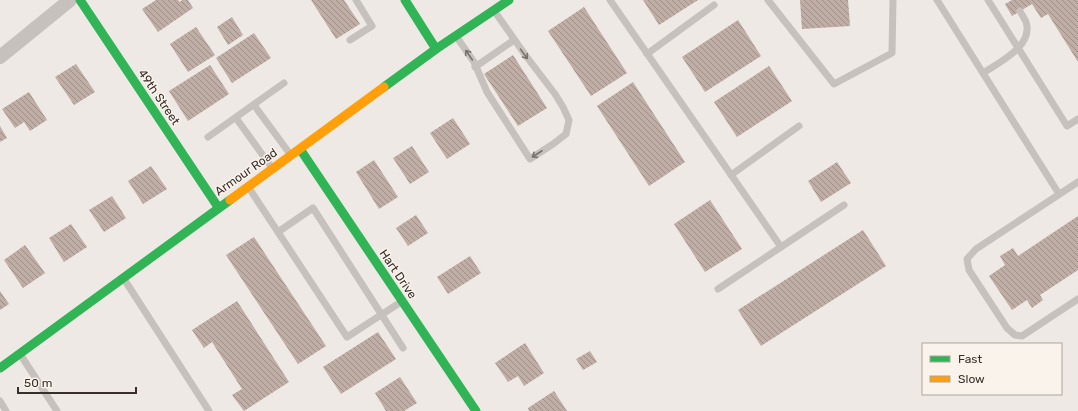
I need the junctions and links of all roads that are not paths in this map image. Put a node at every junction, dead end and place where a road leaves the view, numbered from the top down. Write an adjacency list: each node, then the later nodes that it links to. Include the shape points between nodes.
1 (70, 0): 21 (street)
2 (80, 0): 38 (street, 49th Street)
3 (366, 0): 11 (lane)
4 (405, 0): 18 (street)
5 (509, 0): 13 (street, Armour Road)
6 (610, 0): 20 (lane)
7 (768, 0): 8 (lane, via 834,84 892,53)
8 (893, 0)
9 (937, 0): 23 (lane)
10 (988, 0): 19 (lane)
11 (357, 2): 16 (lane, via 372,26)
12 (714, 5): 20 (lane)
13 (493, 10): 15 (street, Armour Road); 17 (lane)
14 (1020, 11): 19 (lane, via 1026,23 1026,34)
15 (456, 35): 18 (street, Armour Road); 22 (lane, one-way to 15)
16 (350, 40)
17 (514, 40): 22 (lane); 22 (lane, one-way to 22, via 555,94 569,120 566,134 553,144 530,159 487,92)
18 (436, 49): 30 (street, Armour Road)
19 (1018, 50): 23 (lane); 27 (lane, via 1067,126)
20 (647, 54): 33 (lane)
21 (0, 57)
22 (475, 67)
23 (983, 73): 36 (lane)
24 (284, 83): 25 (lane)
25 (254, 104): 26 (lane); 31 (lane)
26 (236, 118): 29 (lane); 32 (lane)
27 (1078, 119)
28 (798, 126): 33 (lane)
29 (208, 137)
30 (300, 149): 31 (street, Armour Road); 44 (street, Hart Drive)
31 (291, 156): 32 (street, Armour Road)
32 (273, 168): 35 (street, Armour Road)
33 (731, 175): 40 (lane)
34 (1078, 182): 36 (lane)
35 (248, 186): 38 (street, Armour Road); 39 (lane)
36 (1059, 194): 43 (lane, via 976,250 967,259 969,270 1007,328 1015,335 1022,336)
37 (844, 205): 40 (lane)
38 (218, 207): 41 (street, Armour Road)
39 (278, 232): 45 (lane, via 346,337); 45 (lane, via 313,208)
40 (781, 247): 42 (lane)
41 (122, 277): 47 (street, Armour Road); 52 (lane)
42 (718, 289)
43 (1078, 299)
44 (402, 301): 45 (lane); 53 (street, Hart Drive)
45 (382, 314): 46 (lane)
46 (404, 348)
47 (19, 353): 48 (street, Armour Road); 51 (lane)
48 (0, 368)
49 (0, 401): 50 (lane)
50 (6, 411)
51 (57, 411)
52 (209, 411)
53 (476, 411)

